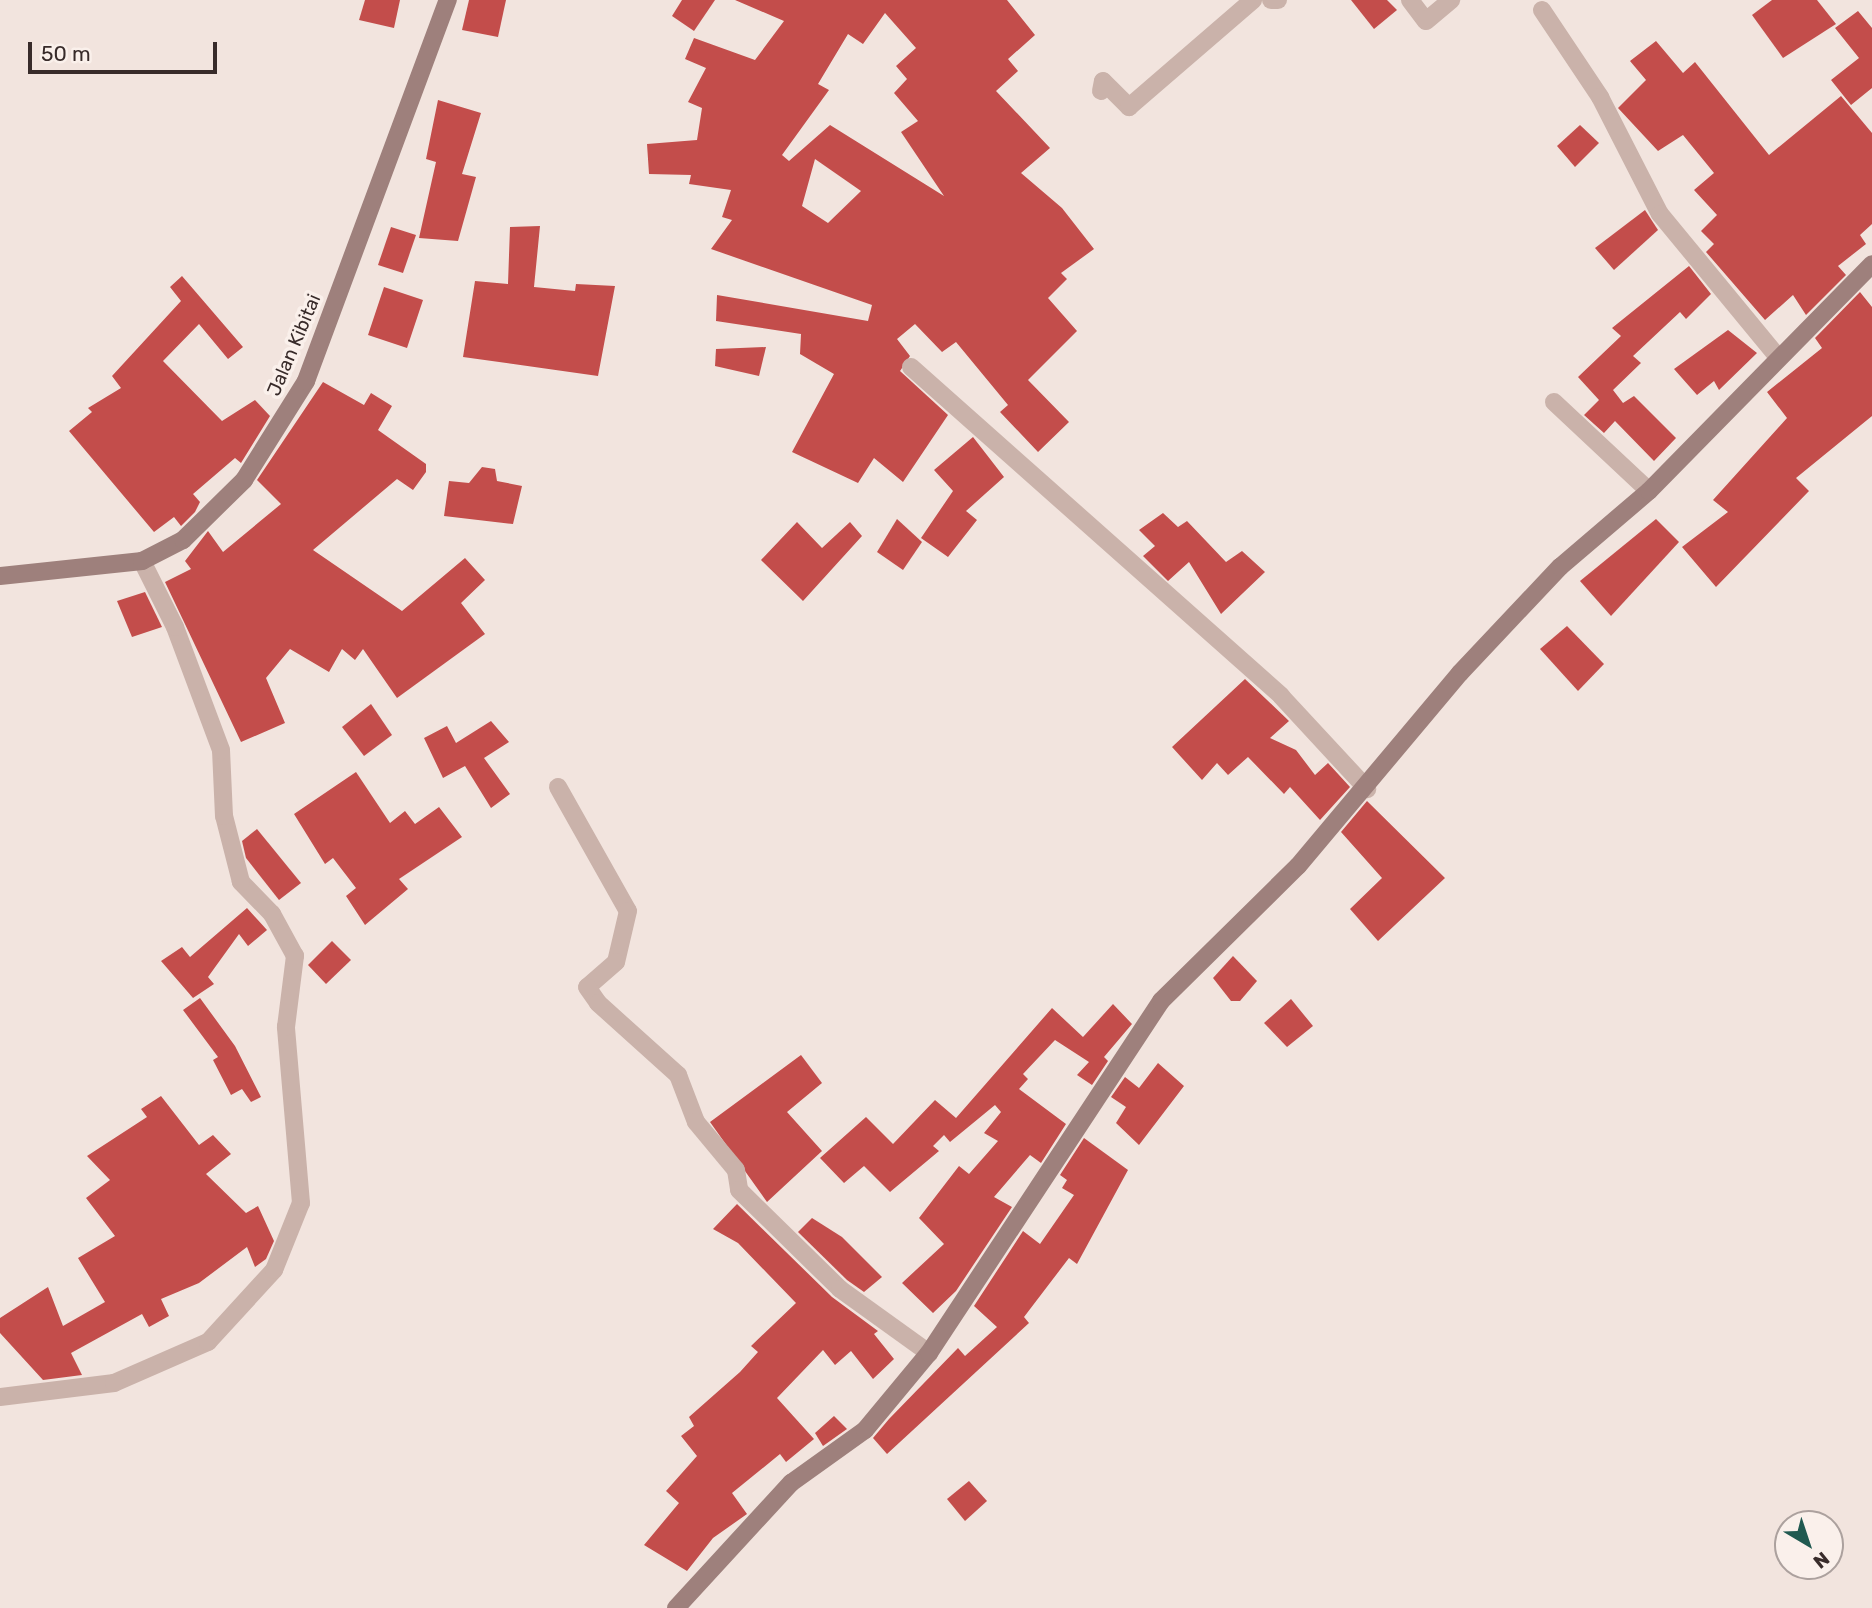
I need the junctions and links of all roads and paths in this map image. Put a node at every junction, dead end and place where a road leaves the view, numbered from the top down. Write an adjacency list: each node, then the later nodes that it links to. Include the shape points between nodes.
1 (448, 0): 14 (street, Jalan Kibitai, via 295,402 244,480 183,540)
2 (1253, 0): 8 (street, via 1129,107 1103,81)
3 (1271, 0): 4 (street)
4 (1278, 0)
5 (1410, 0): 6 (street, via 1426,21)
6 (1451, 0)
7 (1542, 10): 10 (street, via 1600,97 1660,214)
8 (1101, 91)
9 (1872, 264): 10 (street)
10 (1778, 357): 13 (street)
11 (911, 367): 17 (street, via 1281,696)
12 (1554, 402): 13 (street)
13 (1649, 491): 17 (street, via 1560,566 1460,673)
14 (142, 561): 15 (street, Jalan Kibitai); 19 (street, via 175,627 221,750 224,816 241,882 266,905 295,956 286,1027 301,1203 274,1270 208,1342 114,1383)
15 (0, 576)
16 (558, 787): 18 (street, via 628,911 616,962 587,987 598,1003 678,1075 696,1122 736,1170 739,1190 840,1289)
17 (1367, 789): 18 (street, via 1161,1001)
18 (929, 1353): 20 (street, via 864,1430 791,1483)
19 (0, 1397)
20 (676, 1608)

